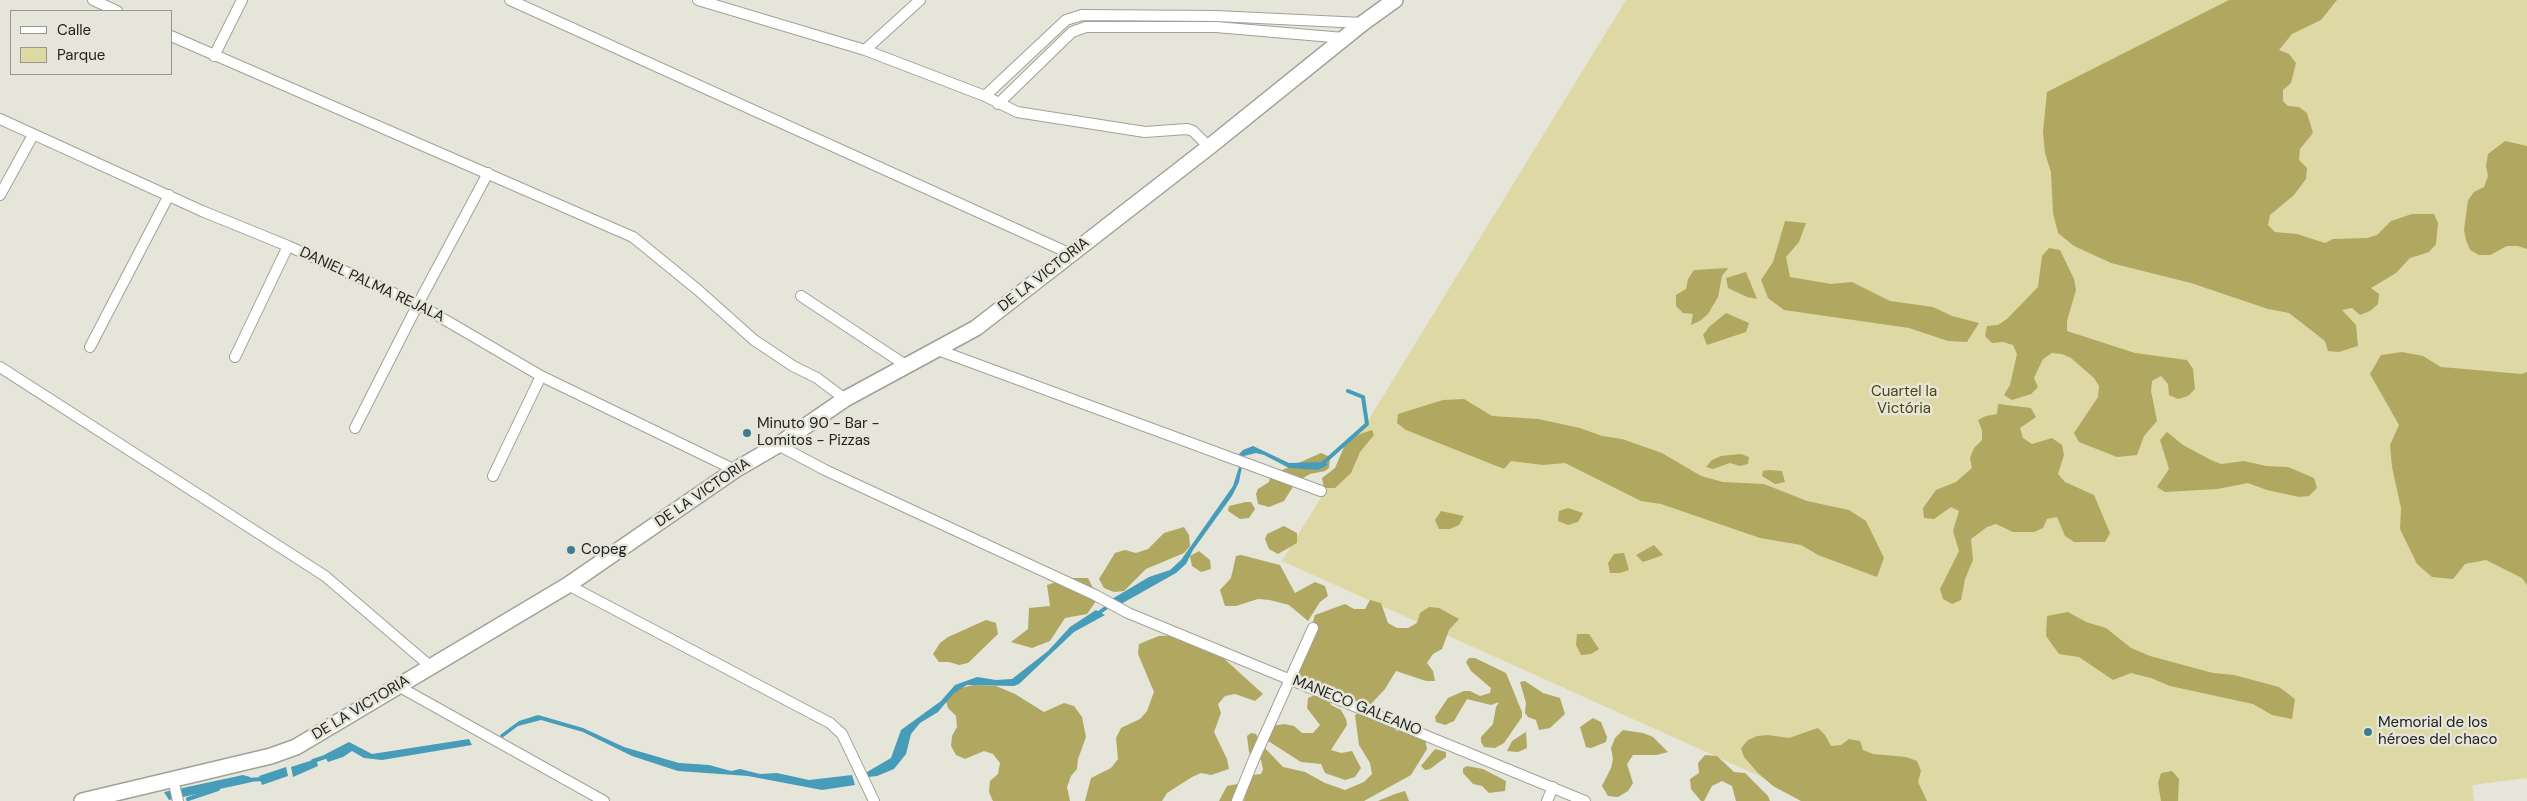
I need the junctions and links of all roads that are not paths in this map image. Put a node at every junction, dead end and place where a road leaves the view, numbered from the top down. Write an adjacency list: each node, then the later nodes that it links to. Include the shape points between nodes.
1 (93, 0): 7 (street)
2 (242, 0): 14 (street)
3 (510, 0): 24 (street)
4 (698, 0): 13 (street)
5 (920, 0): 13 (street)
6 (1395, 0): 9 (main road, DE LA VICTORIA)
7 (115, 10)
8 (1066, 20): 9 (street, via 1082,15 1216,16); 10 (street); 15 (street)
9 (1362, 23): 12 (main road, DE LA VICTORIA)
10 (1072, 32): 12 (street, via 1086,27 1216,27); 16 (street)
11 (172, 36): 14 (street)
12 (1344, 38): 19 (main road, DE LA VICTORIA)
13 (865, 50): 15 (street)
14 (214, 56): 20 (street)
15 (985, 96): 16 (street)
16 (998, 104): 19 (street, via 1034,115 1145,132 1187,129)
17 (0, 119): 18 (street, DANIEL PALMA REJALA)
18 (33, 135): 21 (street); 22 (street, DANIEL PALMA REJALA)
19 (1209, 147): 24 (main road, DE LA VICTORIA)
20 (488, 174): 26 (street); 33 (street, via 633,237 754,340)
21 (0, 196)
22 (169, 196): 23 (street, DANIEL PALMA REJALA); 27 (street)
23 (288, 246): 26 (street, DANIEL PALMA REJALA); 29 (street)
24 (1071, 254): 28 (main road, DE LA VICTORIA, via 976,328)
25 (801, 296): 30 (street)
26 (418, 304): 32 (street, DANIEL PALMA REJALA); 34 (street)
27 (90, 347)
28 (938, 350): 30 (main road, DE LA VICTORIA); 38 (street)
29 (235, 357)
30 (907, 366): 33 (main road, DE LA VICTORIA)
31 (0, 367): 41 (street, via 325,576)
32 (542, 376): 36 (street, DANIEL PALMA REJALA); 37 (street)
33 (845, 399): 35 (main road, DE LA VICTORIA)
34 (355, 428)
35 (778, 445): 36 (main road, DE LA VICTORIA); 42 (street, MANECO GALEANO, via 1128,613)
36 (735, 470): 39 (main road, DE LA VICTORIA)
37 (493, 476)
38 (1321, 491)
39 (568, 585): 41 (main road, DE LA VICTORIA); 49 (street, via 830,723 842,734)
40 (1313, 628): 42 (street)
41 (430, 666): 43 (main road, DE LA VICTORIA)
42 (1291, 679): 45 (street, MANECO GALEANO); 50 (street)
43 (398, 686): 44 (main road, DE LA VICTORIA, via 296,747); 48 (street)
44 (173, 779): 46 (main road, DE LA VICTORIA); 47 (street)
45 (1553, 787): 51 (street); 52 (street, MANECO GALEANO)
46 (82, 801)
47 (178, 801)
48 (604, 801)
49 (874, 801)
50 (1237, 801)
51 (1547, 801)
52 (1585, 801)

